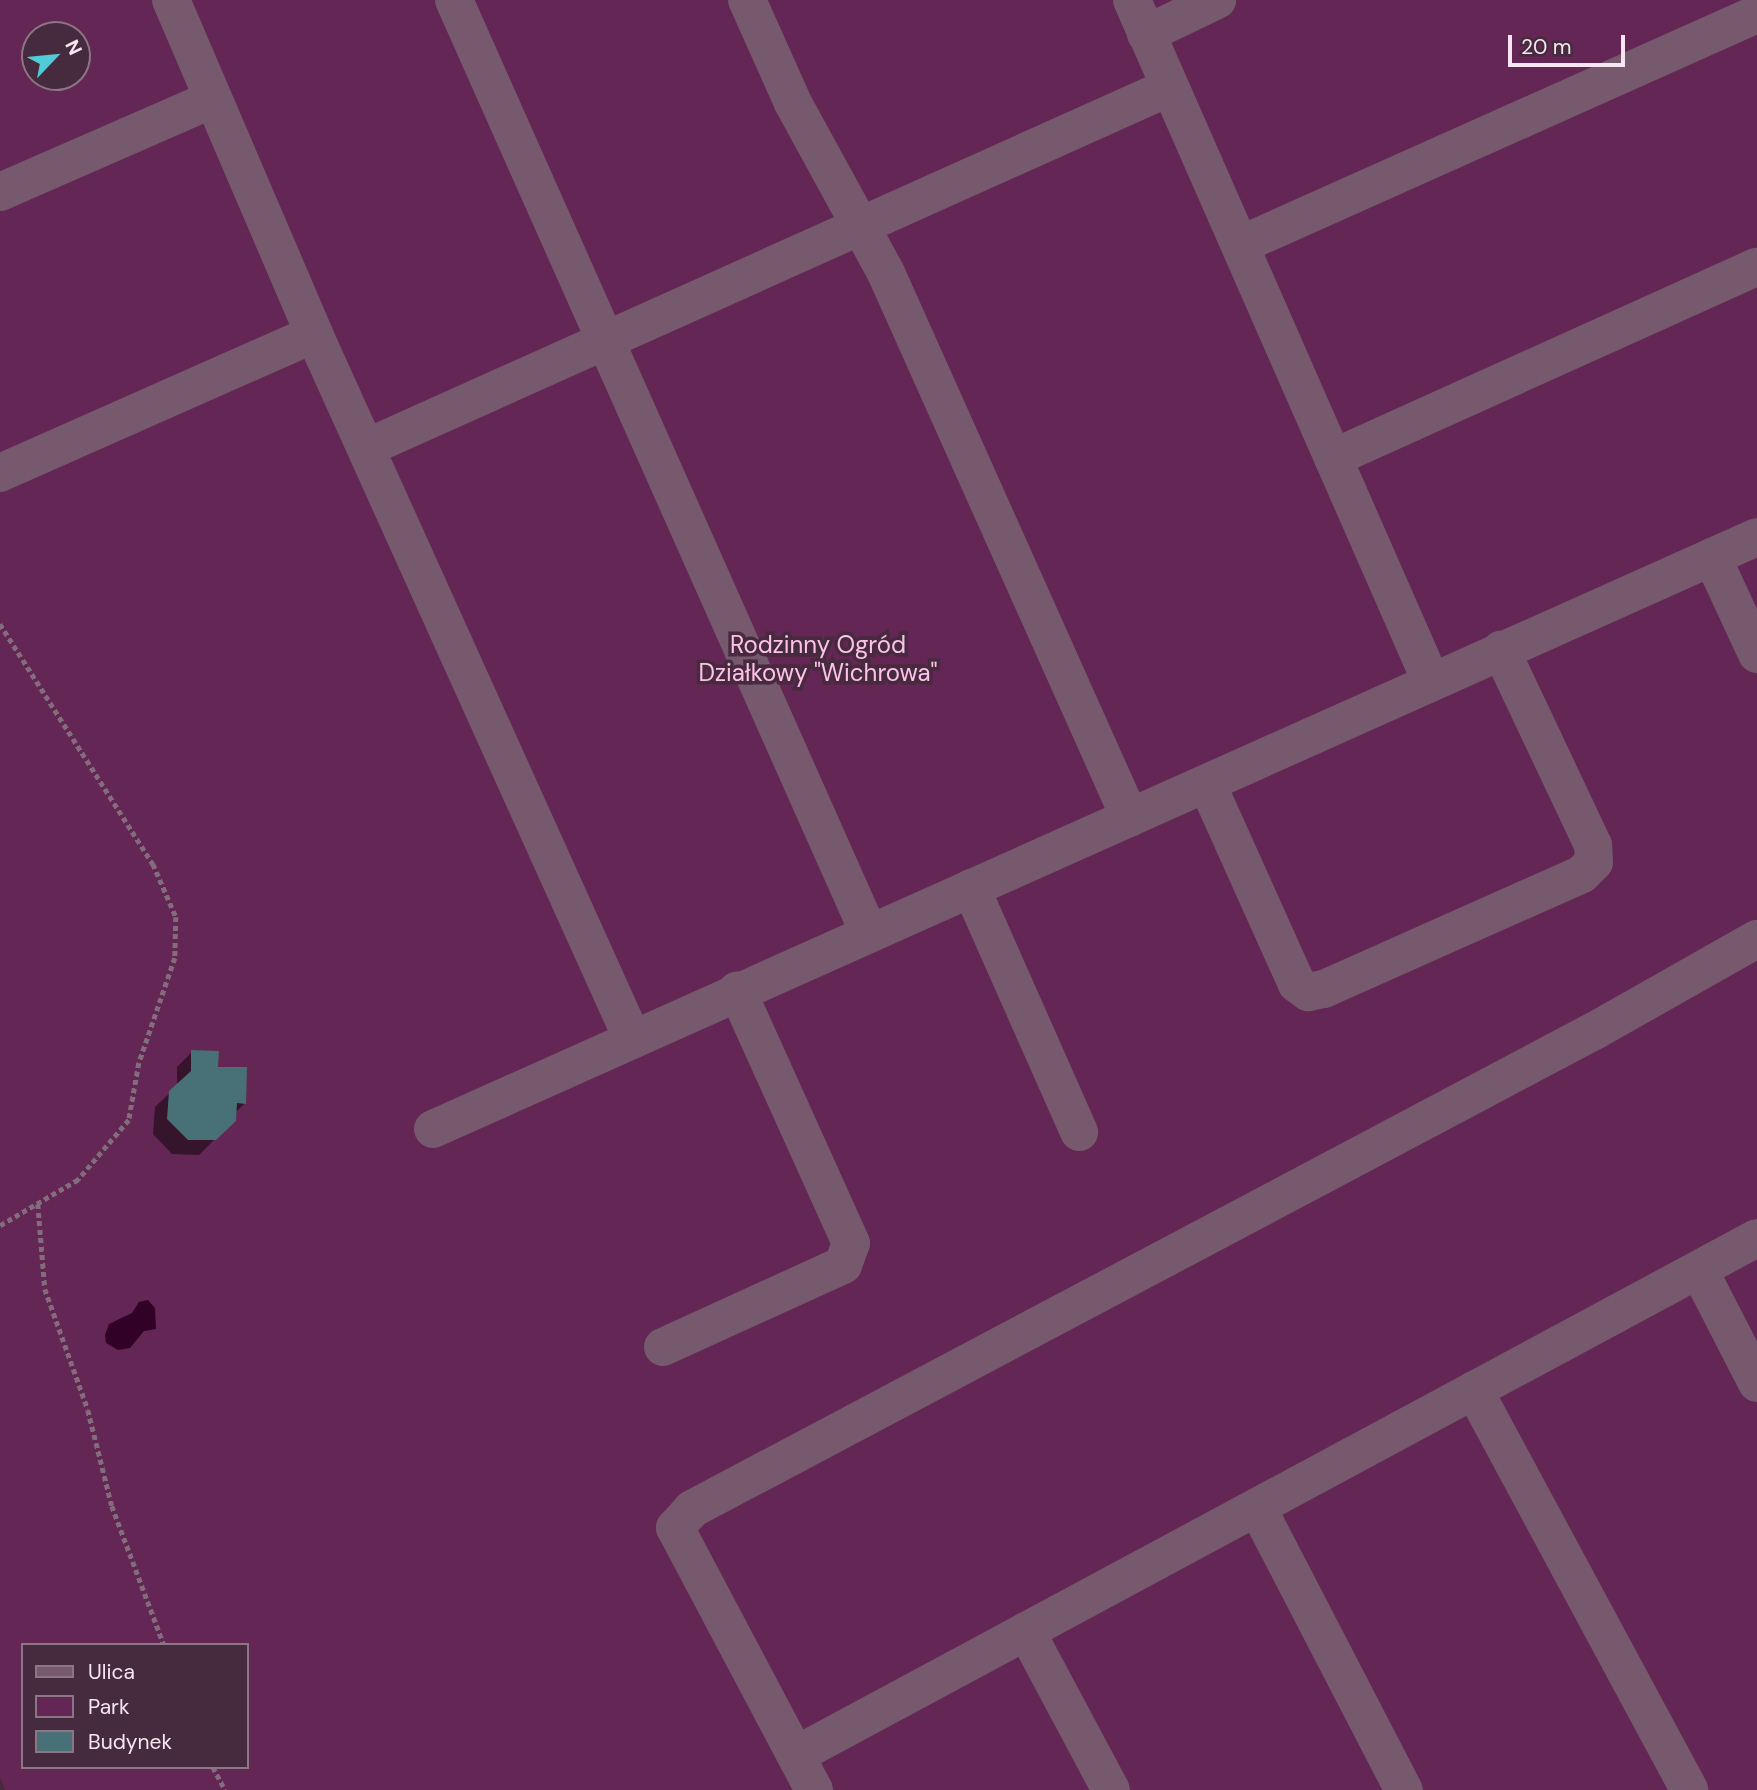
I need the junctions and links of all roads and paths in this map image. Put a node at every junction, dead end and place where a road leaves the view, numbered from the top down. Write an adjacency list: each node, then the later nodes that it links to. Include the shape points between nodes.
1 (171, 0): 8 (lane)
2 (454, 0): 14 (lane)
3 (747, 0): 10 (lane, via 793,103)
4 (1217, 0): 6 (lane)
5 (1757, 13): 11 (lane)
6 (1139, 17): 7 (lane)
7 (1170, 87): 10 (lane); 11 (lane)
8 (213, 99): 9 (lane); 13 (lane)
9 (0, 192)
10 (857, 225): 14 (lane); 25 (lane, via 886,273)
11 (1240, 245): 16 (lane)
12 (1757, 267): 16 (lane)
13 (314, 334): 15 (lane); 17 (lane)
14 (605, 339): 15 (lane); 27 (lane)
15 (366, 448): 30 (lane)
16 (1332, 458): 23 (lane)
17 (0, 473)
18 (1757, 537): 19 (lane)
19 (1712, 557): 21 (lane); 22 (lane)
20 (0, 624): 33 (path, via 153,864 176,917 174,958 139,1063 129,1120 78,1180)
21 (1500, 650): 23 (lane); 24 (lane, via 1593,845 1594,862 1582,874 1324,989 1308,992 1297,984)
22 (1757, 654)
23 (1430, 681): 24 (lane)
24 (1207, 784): 25 (lane)
25 (1130, 818): 26 (lane)
26 (971, 888): 27 (lane); 32 (lane)
27 (869, 933): 29 (lane)
28 (1757, 939): 43 (lane, via 1596,1030 692,1509 675,1528)
29 (737, 991): 30 (lane); 37 (lane, via 851,1243 843,1265)
30 (632, 1038): 31 (lane)
31 (433, 1129)
32 (1079, 1132)
33 (38, 1204): 34 (path); 42 (path, via 45,1289 88,1410 112,1506)
34 (0, 1226)
35 (1757, 1238): 36 (lane)
36 (1699, 1270): 38 (lane); 39 (lane)
37 (663, 1348)
38 (1757, 1383)
39 (1474, 1390): 40 (lane); 49 (lane)
40 (1257, 1507): 41 (lane); 48 (lane)
41 (1026, 1631): 43 (lane); 47 (lane)
42 (163, 1643)
43 (796, 1755): 46 (lane)
44 (214, 1769): 45 (path)
45 (225, 1790)
46 (814, 1790)
47 (1111, 1790)
48 (1404, 1790)
49 (1689, 1790)

